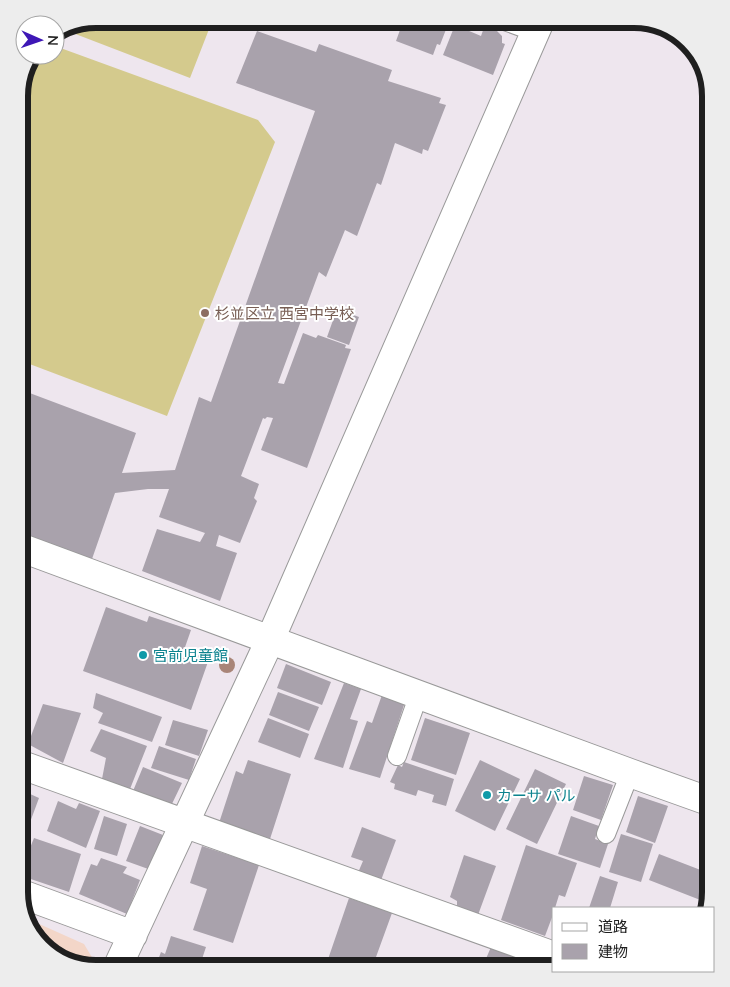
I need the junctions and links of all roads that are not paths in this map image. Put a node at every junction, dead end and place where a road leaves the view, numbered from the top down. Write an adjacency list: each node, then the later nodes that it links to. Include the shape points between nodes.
1 (537, 28): 3 (street)
2 (28, 550): 3 (street)
3 (270, 640): 4 (street); 9 (street)
4 (419, 694): 5 (lane); 7 (street)
5 (397, 756)
6 (28, 767): 9 (street)
7 (630, 773): 8 (street); 10 (lane)
8 (702, 799)
9 (184, 823): 12 (street); 13 (street)
10 (606, 834)
11 (28, 896): 12 (street)
12 (133, 934): 14 (street)
13 (552, 955)
14 (121, 960)

